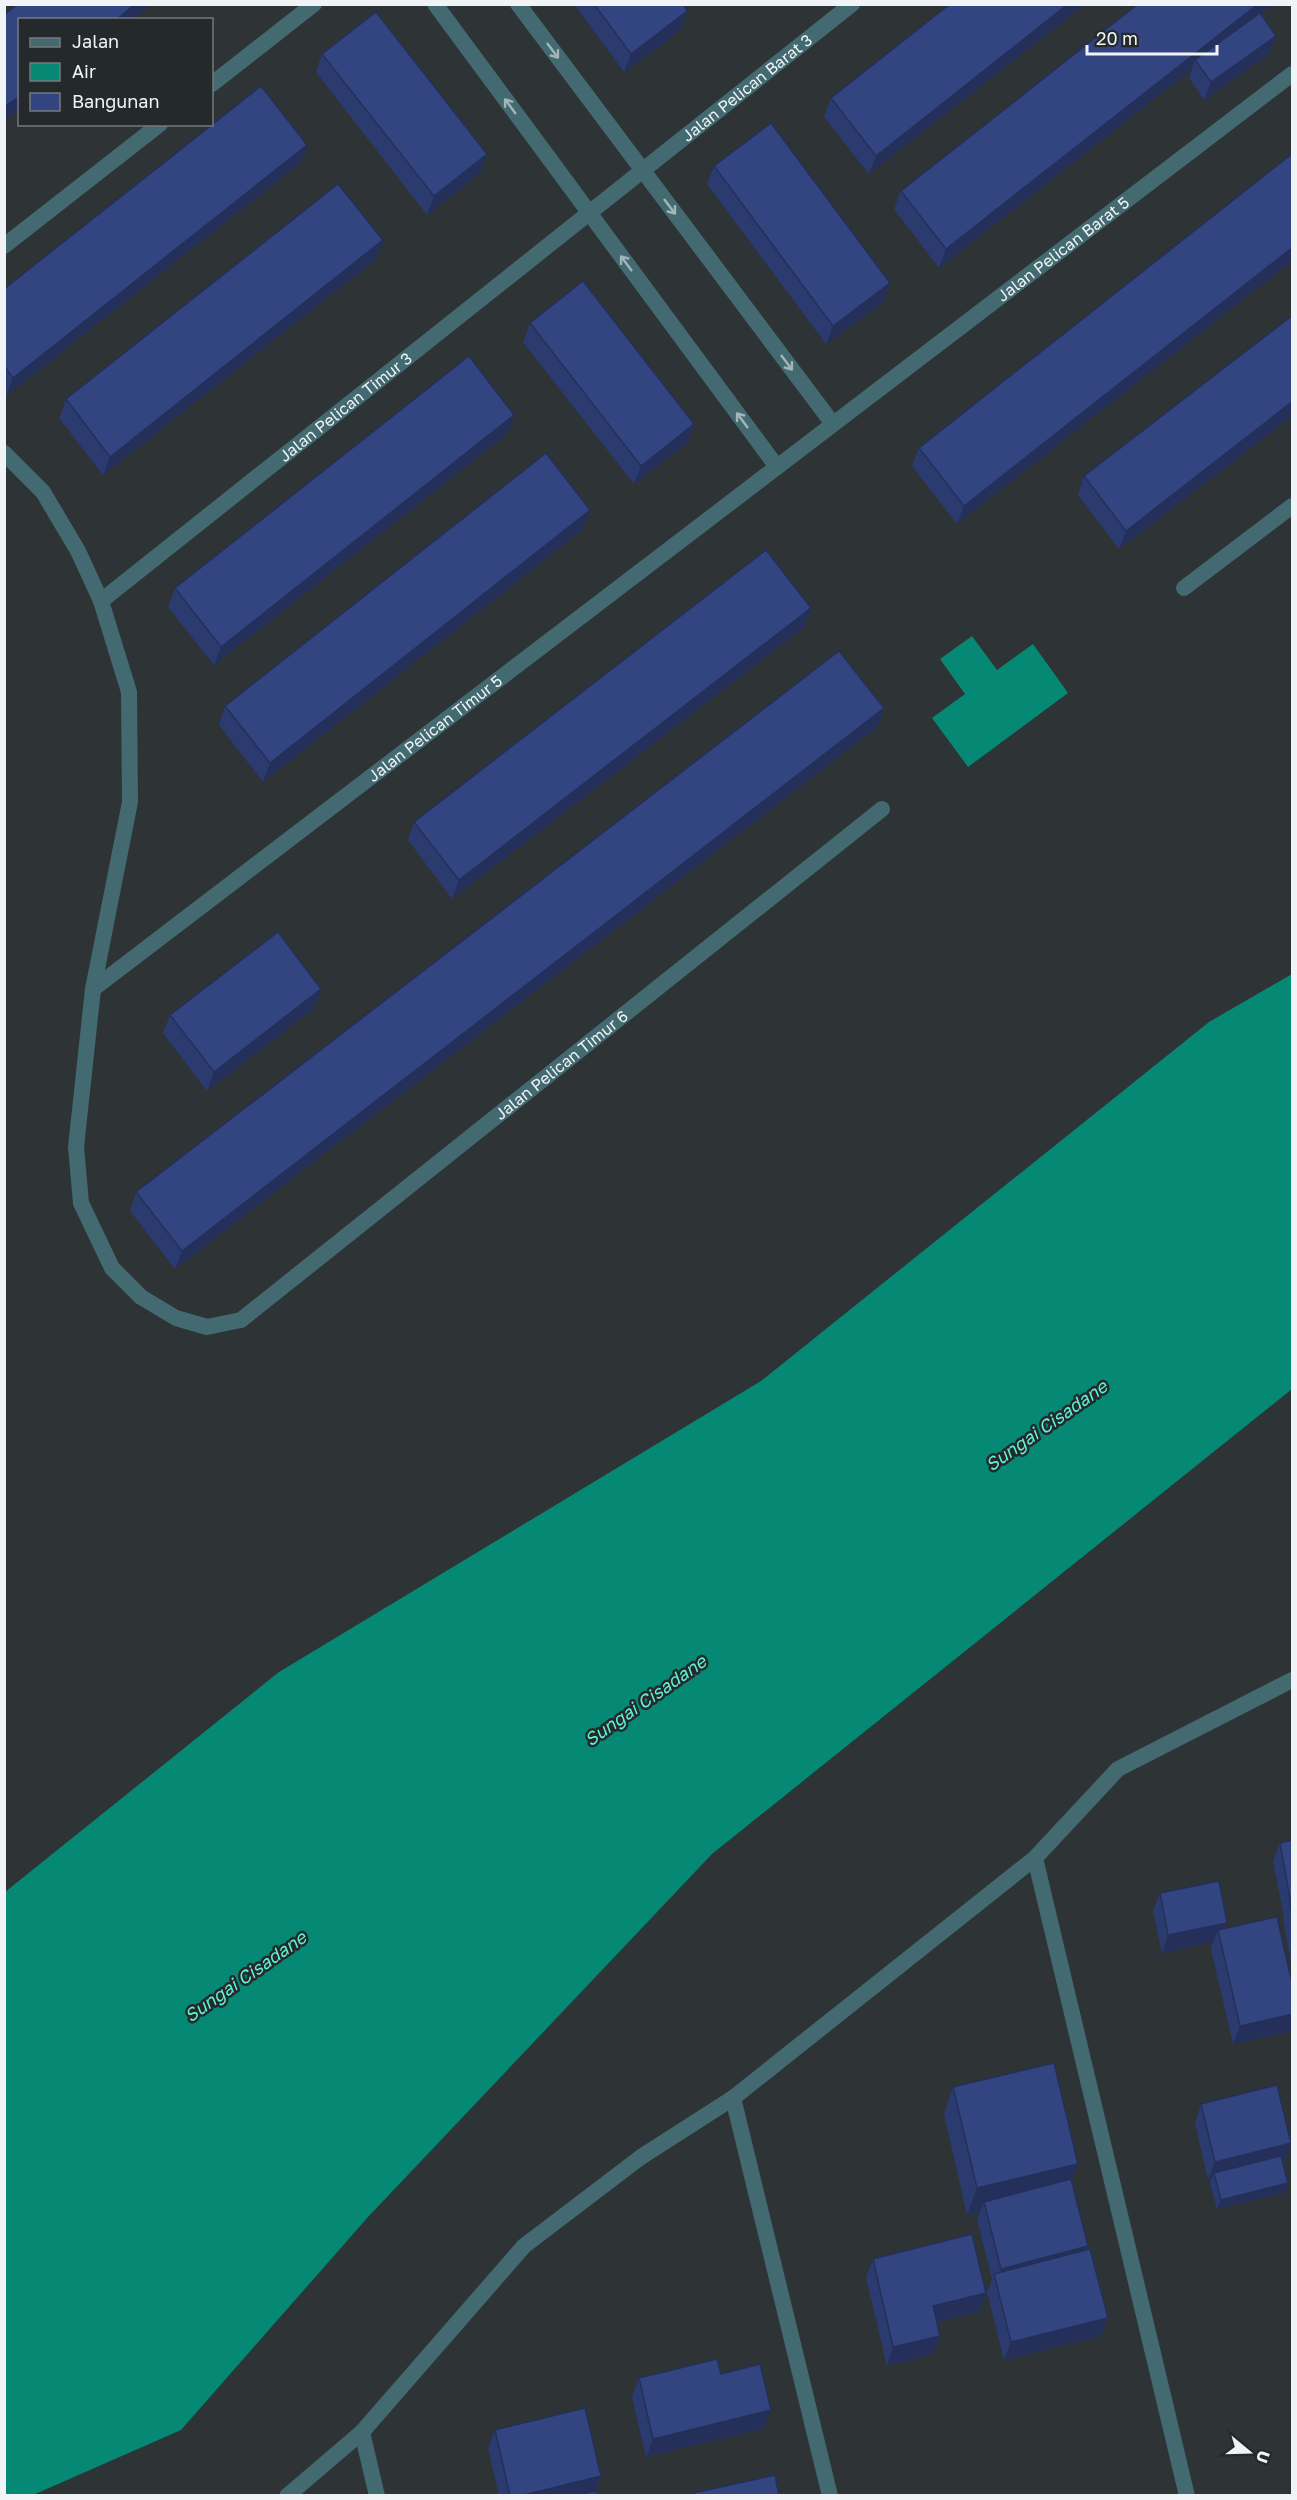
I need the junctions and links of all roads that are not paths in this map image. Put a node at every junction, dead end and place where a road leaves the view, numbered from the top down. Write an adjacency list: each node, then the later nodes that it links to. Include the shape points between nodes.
1 (314, 4): 6 (street)
2 (435, 4): 9 (street, one-way to 2)
3 (518, 4): 8 (street, one-way to 8)
4 (852, 4): 8 (street, Jalan Pelican Barat 3)
5 (1293, 74): 11 (street, Jalan Pelican Barat 5)
6 (213, 83)
7 (157, 126): 10 (street)
8 (643, 171): 9 (street, Jalan Pelican Barat 3); 11 (street, one-way to 11)
9 (589, 213): 13 (street, one-way to 9); 16 (street, Jalan Pelican Timur 3)
10 (4, 246)
11 (833, 424): 13 (street, Jalan Pelican Barat 5)
12 (4, 453): 16 (street, via 43,492)
13 (777, 467): 18 (street, Jalan Pelican Timur 5)
14 (1293, 506): 15 (street)
15 (1184, 588)
16 (102, 601): 18 (street, via 129,692 130,802)
17 (882, 809): 18 (street, Jalan Pelican Timur 6, via 241,1320 207,1327 176,1318 141,1297 112,1268 91,1227 81,1203 76,1147)
18 (93, 989)
19 (1293, 1680): 20 (street, via 1118,1769)
20 (1035, 1858): 21 (street); 26 (street)
21 (733, 2098): 22 (street, via 641,2157 524,2246); 25 (street)
22 (362, 2432): 23 (street); 24 (street)
23 (287, 2496)
24 (377, 2496)
25 (830, 2496)
26 (1187, 2496)

